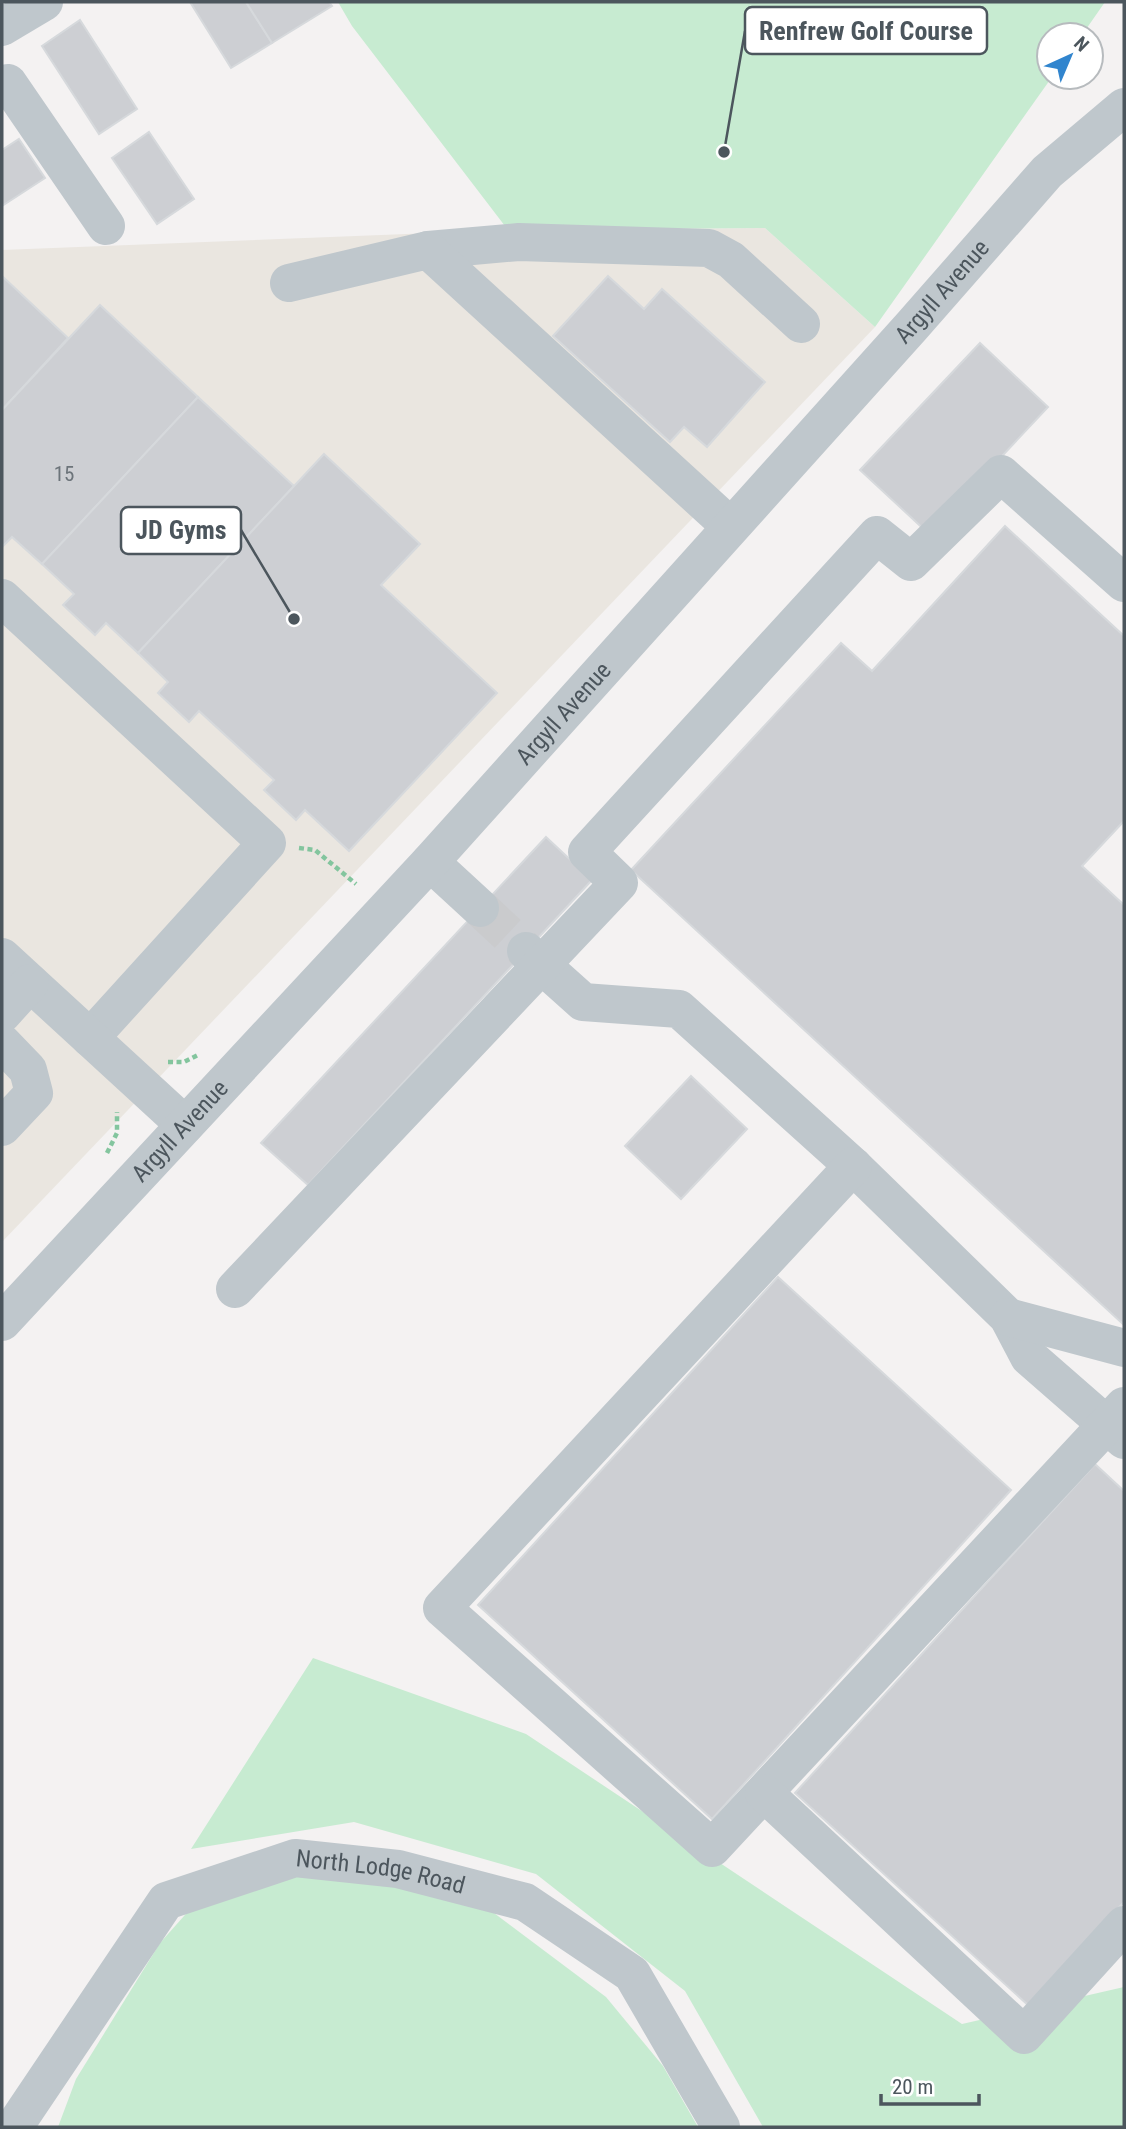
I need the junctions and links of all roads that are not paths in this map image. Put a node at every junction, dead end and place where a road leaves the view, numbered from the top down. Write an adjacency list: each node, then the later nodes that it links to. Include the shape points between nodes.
1 (44, 2): 2 (street)
2 (2, 27)
3 (2, 88): 5 (street, via 8,83)
4 (1124, 107): 9 (street, Argyll Avenue, via 1046,172)
5 (106, 226)
6 (428, 250): 7 (street); 8 (street, via 519,242 709,248 731,260); 9 (street)
7 (289, 283)
8 (801, 324)
9 (730, 526): 12 (street, Argyll Avenue)
10 (1124, 583): 15 (street, via 1001,474 911,562 877,535 587,852 619,883)
11 (2, 598): 18 (street, via 267,843)
12 (430, 862): 13 (street); 20 (street, Argyll Avenue)
13 (480, 908)
14 (2, 957): 16 (street)
15 (535, 958): 22 (street, via 583,1002 679,1009); 23 (street)
16 (30, 983): 17 (street); 18 (street)
17 (2, 1014)
18 (90, 1038): 20 (street)
19 (2, 1043): 21 (street, via 28,1070 34,1093)
20 (185, 1125): 25 (street, Argyll Avenue)
21 (2, 1127)
22 (853, 1166): 24 (street); 28 (street, via 442,1608 712,1848)
23 (235, 1289)
24 (1009, 1317): 26 (street); 27 (street, via 1029,1357)
25 (2, 1322)
26 (1124, 1348)
27 (1119, 1424): 28 (street)
28 (764, 1793): 29 (street, via 1024,2035)
29 (1124, 1926)
30 (14, 2127): 31 (street, North Lodge Road, via 166,1901 295,1858 398,1869 525,1902 632,1974)
31 (721, 2127)

